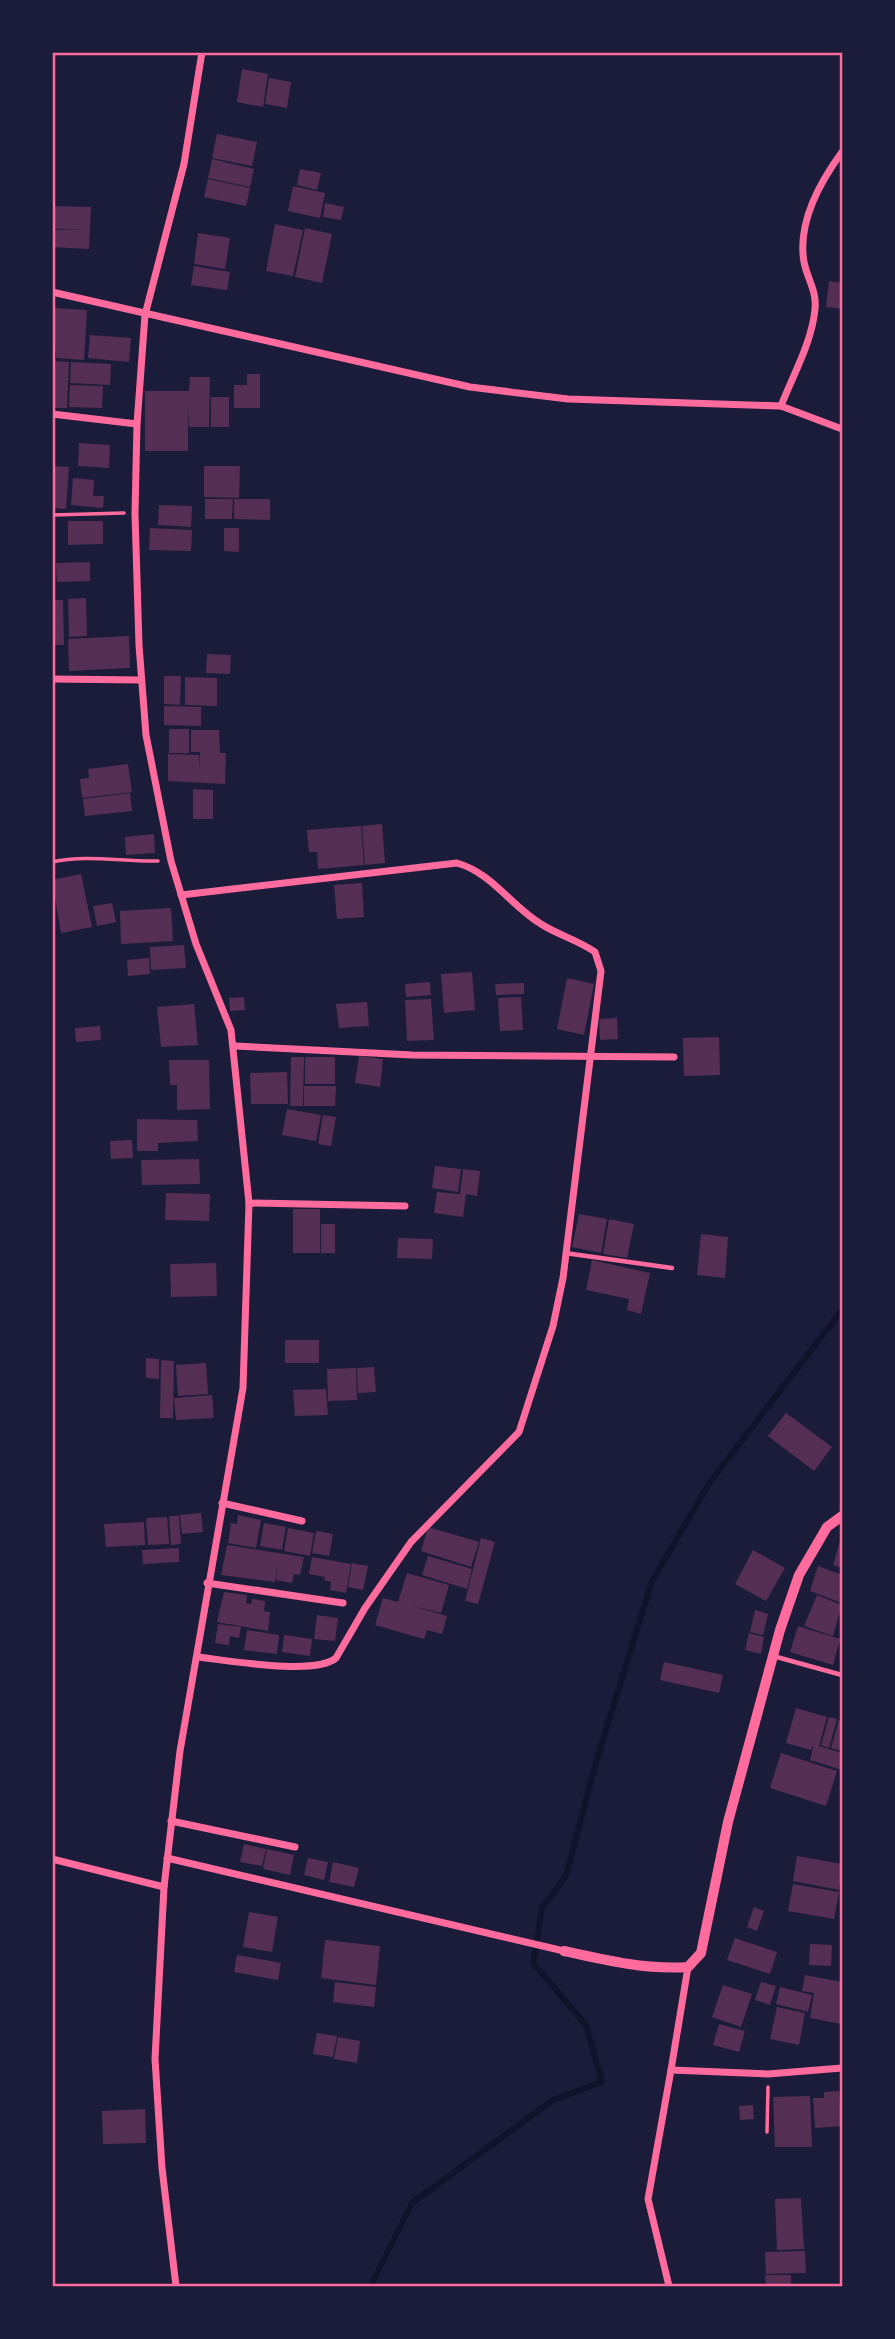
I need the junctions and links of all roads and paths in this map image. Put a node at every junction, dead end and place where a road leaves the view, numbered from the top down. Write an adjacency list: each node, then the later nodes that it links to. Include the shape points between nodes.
1 (202, 52): 4 (street, via 184,164)
2 (842, 152): 5 (street, via 827,172 804,230 804,262 816,306)
3 (52, 292): 4 (street)
4 (145, 315): 5 (street, via 519,395); 7 (street)
5 (781, 406): 8 (street)
6 (52, 414): 7 (street)
7 (137, 424): 9 (street)
8 (842, 429)
9 (135, 513): 10 (path); 12 (street)
10 (52, 515)
11 (52, 679): 12 (street)
12 (141, 680): 13 (street, via 146,735)
13 (171, 861): 14 (path, via 74,857); 15 (street)
14 (52, 862)
15 (181, 895): 16 (street); 17 (street, via 431,864 467,866 487,878 519,910 594,952 601,971)
16 (235, 1046): 17 (street, via 391,1055); 19 (street)
17 (591, 1057): 18 (street); 21 (street)
18 (674, 1057)
19 (248, 1203): 20 (street); 23 (street, via 243,1388)
20 (405, 1206)
21 (564, 1253): 22 (lane); 29 (street, via 553,1326 519,1432 411,1542 336,1658 329,1664 307,1666)
22 (672, 1268)
23 (222, 1503): 25 (street); 26 (street)
24 (842, 1516): 28 (street, via 827,1527 799,1575)
25 (302, 1521)
26 (208, 1583): 27 (street); 29 (street)
27 (343, 1603)
28 (772, 1656): 30 (lane); 37 (street, via 728,1822 701,1953)
29 (197, 1657): 31 (street)
30 (842, 1675)
31 (171, 1821): 32 (street); 34 (street)
32 (295, 1847)
33 (52, 1858): 35 (street)
34 (167, 1858): 35 (street); 36 (street)
35 (164, 1887): 42 (street, via 155,2059)
36 (564, 1951): 37 (street, via 640,1965)
37 (688, 1967): 39 (street)
38 (842, 2068): 40 (street)
39 (671, 2070): 40 (street); 43 (street, via 649,2199)
40 (768, 2074): 41 (path)
41 (767, 2132)
42 (176, 2287)
43 (669, 2287)

